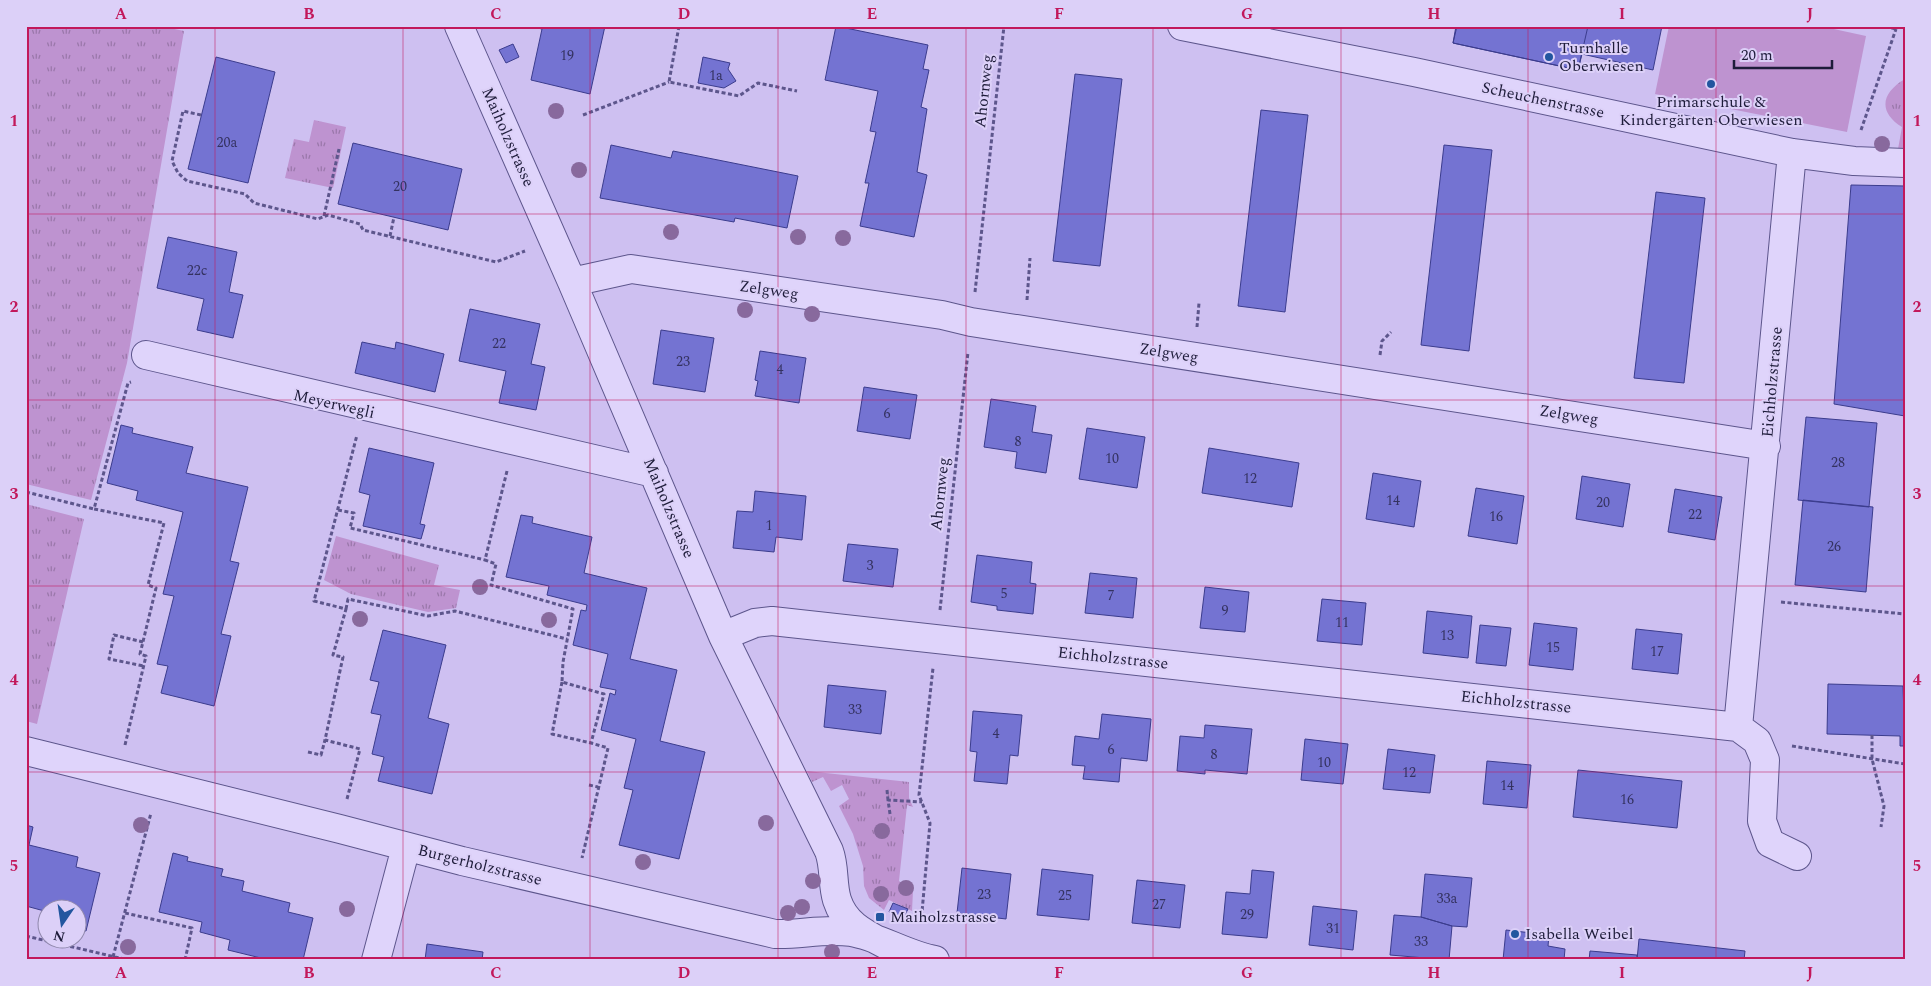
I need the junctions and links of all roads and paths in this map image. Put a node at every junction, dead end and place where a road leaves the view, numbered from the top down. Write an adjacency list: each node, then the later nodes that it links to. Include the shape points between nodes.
1 (459, 26): 18 (street, Maiholzstrasse)
2 (679, 26): 7 (path)
3 (1004, 26): 21 (path, Ahornweg)
4 (1182, 26): 13 (street, Scheuchenstrasse)
5 (1885, 26): 6 (path)
6 (1897, 28): 11 (path)
7 (669, 82): 8 (path, via 739,96 758,84); 10 (path)
8 (797, 91)
9 (202, 115): 15 (path, via 184,111 172,161 182,177 244,194 254,203 318,219)
10 (583, 115)
11 (1861, 131)
12 (339, 149): 15 (path)
13 (1792, 153): 14 (street, Scheuchenstrasse, via 1854,161); 26 (street, Eichholzstrasse)
14 (1905, 163)
15 (324, 217): 17 (path, via 328,215 360,224 363,230)
16 (394, 217): 17 (path)
17 (390, 236): 18 (path, via 496,262)
18 (553, 239): 20 (street, Maiholzstrasse)
19 (1030, 258): 22 (path)
20 (572, 282): 21 (street, Zelgweg, via 631,269); 28 (street, Maiholzstrasse)
21 (971, 322): 22 (street, Zelgweg); 37 (path, Ahornweg)
22 (1025, 330): 26 (street, Zelgweg)
23 (146, 355): 28 (street)
24 (134, 380): 30 (path, via 128,384)
25 (357, 432): 31 (path)
26 (1766, 446): 33 (street, Eichholzstrasse)
27 (507, 468): 32 (path)
28 (654, 473): 36 (street, Maiholzstrasse)
29 (26, 492): 30 (path)
30 (94, 509): 39 (path, via 164,523 148,585 156,588)
31 (338, 510): 32 (path, via 354,514 350,528); 34 (path, via 314,601)
32 (485, 560): 38 (path, via 496,564 491,585 573,609)
33 (1751, 599): 35 (path); 42 (street, Eichholzstrasse)
34 (346, 609): 38 (path, via 348,599 428,616 455,611); 44 (path, via 333,655 342,658)
35 (1905, 614)
36 (723, 636): 37 (street, Eichholzstrasse, via 755,623 772,621); 65 (street, Maiholzstrasse, via 829,851 834,864 840,910 851,924)
37 (937, 638): 42 (street, Eichholzstrasse); 55 (path, Ahornweg, via 919,795)
38 (567, 639): 41 (path)
39 (143, 642): 40 (path, via 140,654 146,656); 40 (path, via 114,636 109,659)
40 (144, 666): 50 (path)
41 (562, 682): 45 (path, via 552,734); 45 (path, via 604,694)
42 (1747, 734): 48 (path); 61 (street, via 1765,760 1762,821 1770,843)
43 (1872, 735): 48 (path)
44 (325, 740): 47 (path, via 321,756); 59 (path, via 360,749)
45 (591, 743): 52 (path, via 608,748)
46 (26, 751): 50 (street, Burgerholzstrasse)
47 (308, 752)
48 (1872, 759): 49 (path); 58 (path, via 1884,806)
49 (1905, 764)
50 (118, 774): 59 (street, Burgerholzstrasse)
51 (589, 785): 52 (path)
52 (598, 788): 62 (path)
53 (887, 790): 54 (path)
54 (888, 800): 55 (path); 57 (path)
55 (922, 802): 71 (path, Ahornweg, via 930,823 920,918 922,936)
56 (151, 813): 63 (path)
57 (890, 814)
58 (1881, 827)
59 (340, 829): 60 (street, Burgerholzstrasse)
60 (406, 847): 62 (street, Burgerholzstrasse); 69 (street)
61 (1797, 856)
62 (574, 888): 65 (street, Burgerholzstrasse, via 774,934 838,931)
63 (125, 913): 66 (path); 68 (path, via 192,928)
64 (26, 936): 66 (path)
65 (871, 938): 70 (street, Maiholzstrasse); 71 (street, Burgerholzstrasse)
66 (114, 957): 67 (path)
67 (128, 960)
68 (185, 960)
69 (376, 960)
70 (910, 960)
71 (934, 960)

